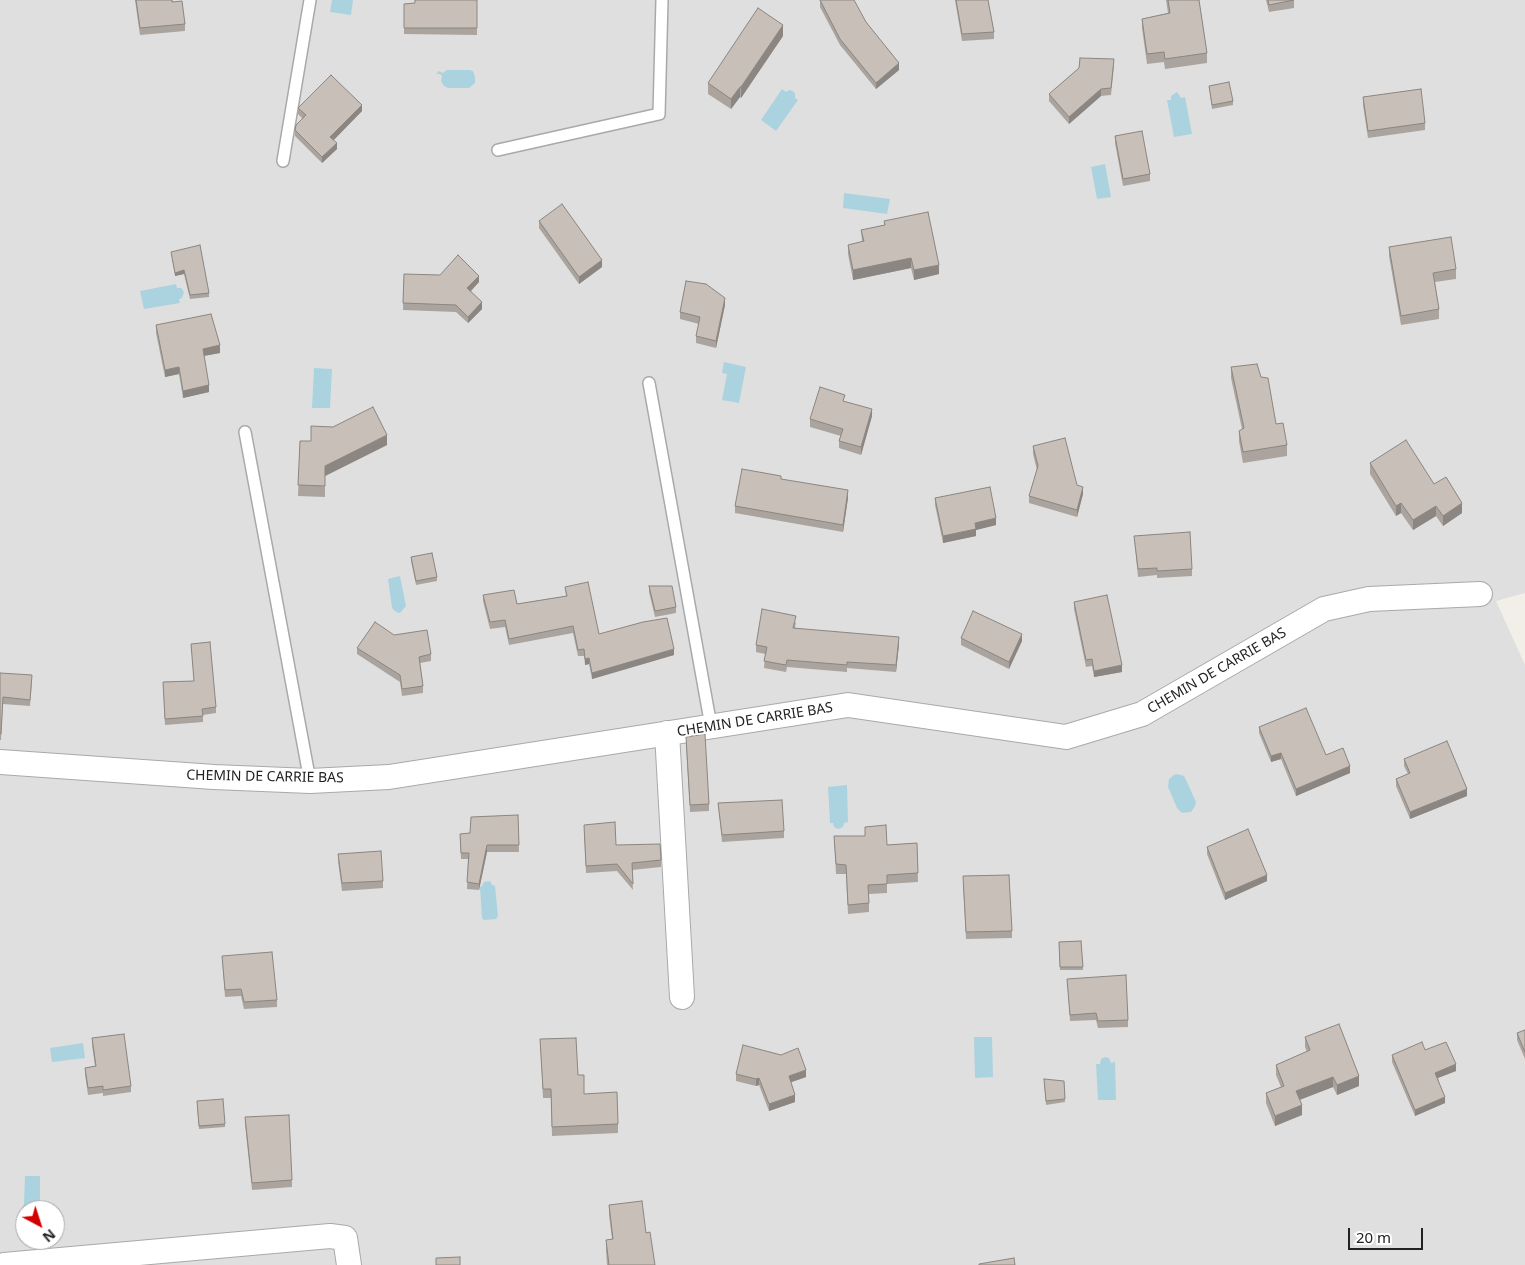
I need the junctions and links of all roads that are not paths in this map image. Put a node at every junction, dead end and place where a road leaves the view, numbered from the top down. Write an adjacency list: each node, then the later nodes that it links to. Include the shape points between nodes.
1 (310, 0): 4 (lane)
2 (662, 0): 3 (lane, via 659,114)
3 (498, 150)
4 (283, 162)
5 (649, 383): 8 (lane)
6 (245, 432): 11 (lane)
7 (1480, 594): 8 (street, CHEMIN DE CARRIE BAS, via 1369,599 1324,609 1142,714 1066,737 848,705)
8 (711, 726): 9 (street, CHEMIN DE CARRIE BAS)
9 (667, 734): 11 (street, CHEMIN DE CARRIE BAS, via 388,777); 12 (street)
10 (0, 762): 11 (street, CHEMIN DE CARRIE BAS)
11 (310, 781)
12 (682, 997)
13 (4, 1265): 14 (street, via 330,1236 345,1238)
14 (349, 1265)

